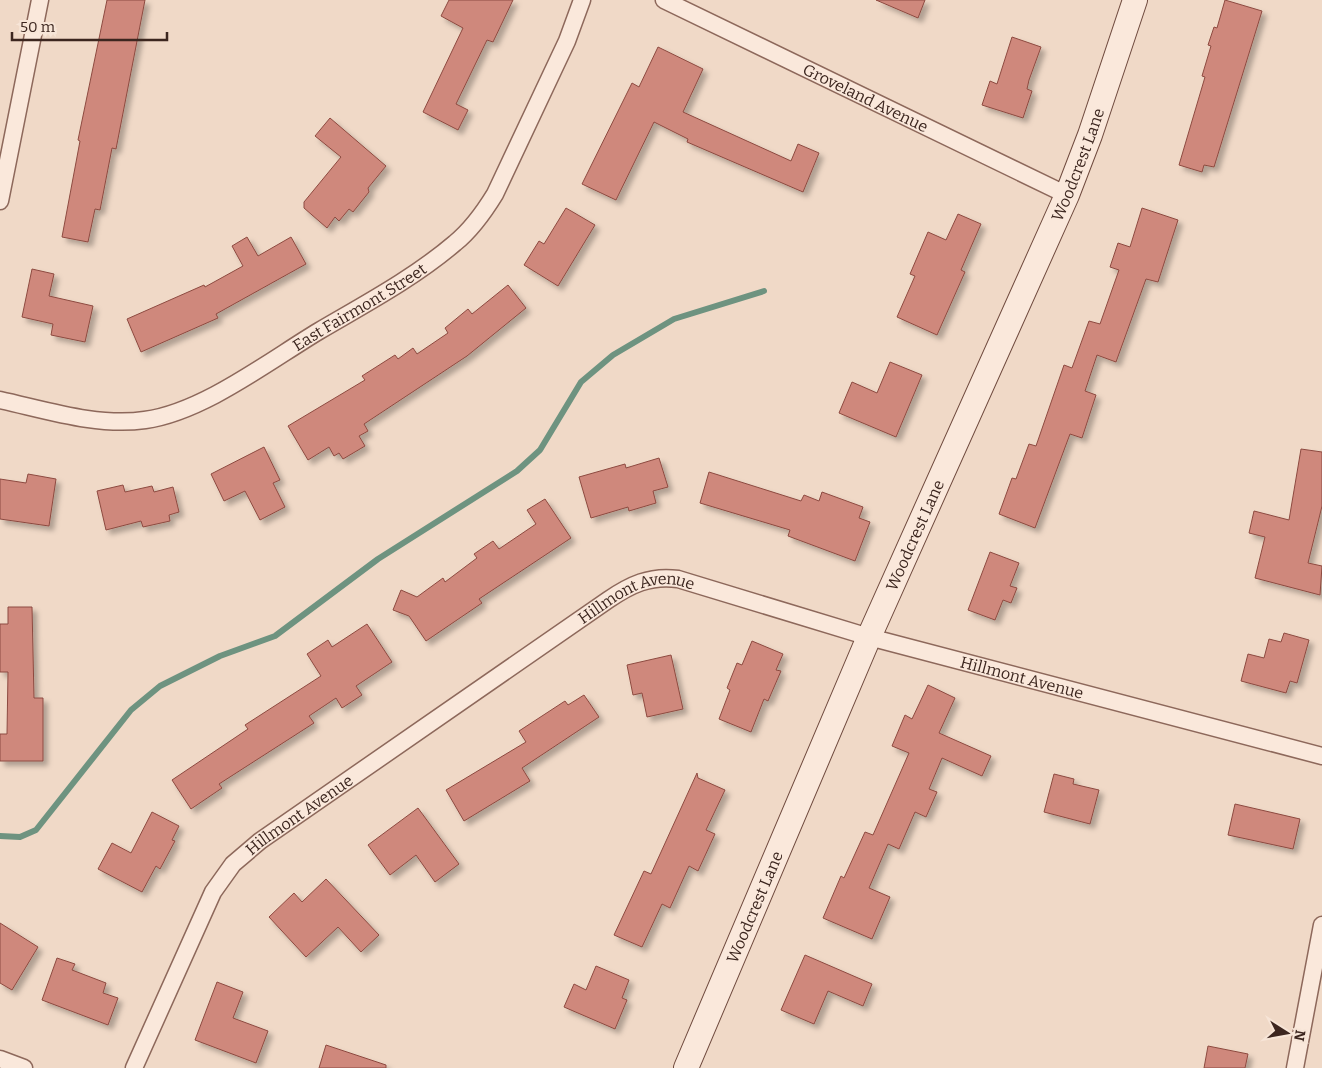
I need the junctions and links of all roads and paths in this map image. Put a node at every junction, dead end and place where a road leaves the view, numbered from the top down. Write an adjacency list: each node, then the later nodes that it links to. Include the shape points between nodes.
1 (40, 0): 6 (street)
2 (582, 0): 7 (street, East Fairmont Street, via 567,41 495,194 462,238 425,266 223,389 171,414 144,420 106,421)
3 (664, 0): 5 (street, Groveland Avenue)
4 (1135, 0): 5 (street, Woodcrest Lane)
5 (1067, 195): 8 (street, Woodcrest Lane)
6 (0, 201)
7 (0, 400)
8 (869, 637): 9 (street, Hillmont Avenue); 13 (street, Hillmont Avenue, via 678,579 654,578 629,586 260,841 233,864 218,882 202,914); 14 (street, Woodcrest Lane)
9 (1322, 756)
10 (1322, 925): 15 (street)
11 (0, 1059): 12 (street)
12 (24, 1068)
13 (134, 1068)
14 (686, 1068)
15 (1295, 1068)

